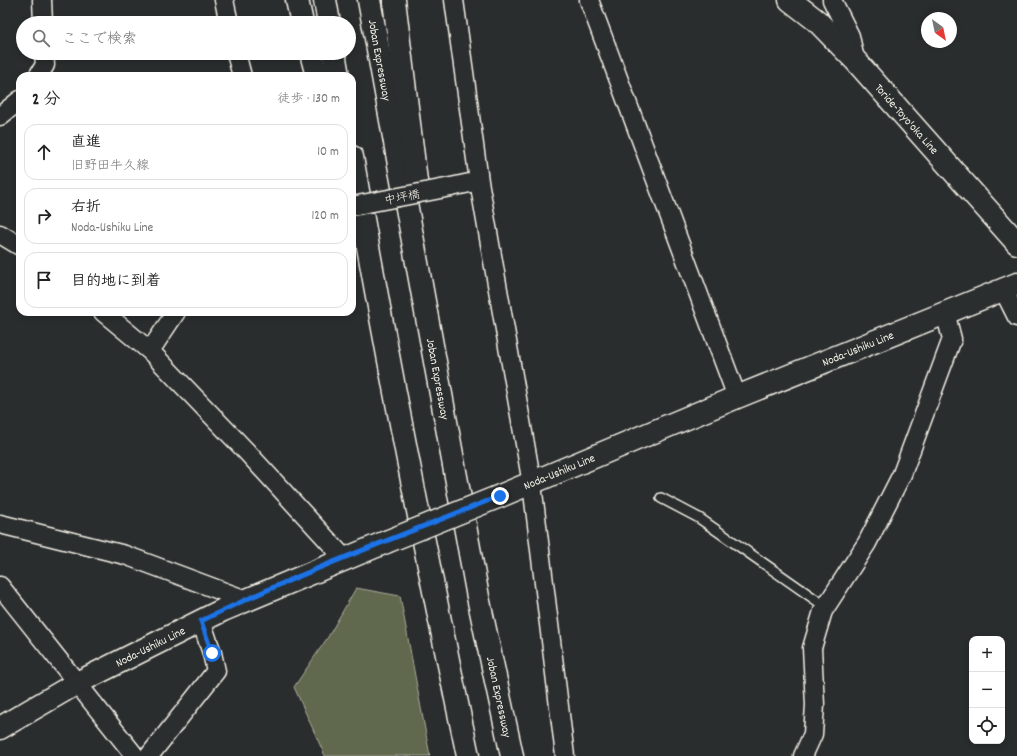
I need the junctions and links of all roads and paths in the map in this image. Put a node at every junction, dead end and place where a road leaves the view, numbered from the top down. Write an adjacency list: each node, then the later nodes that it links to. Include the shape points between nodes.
1 (42, 0): 11 (street)
2 (224, 0): 12 (street)
3 (297, 0): 13 (main road)
4 (325, 0): 14 (main road)
5 (369, 0): 41 (main road, Joban Expressway)
6 (394, 0): 41 (main road)
7 (454, 0): 27 (street)
8 (588, 0): 40 (street)
9 (790, 0): 19 (main road, Toride-Toyo'oka Line, via 817,21)
10 (832, 0): 19 (street, via 850,36)
11 (43, 16)
12 (228, 16)
13 (300, 16)
14 (328, 16)
15 (44, 60): 20 (street)
16 (238, 60): 21 (street)
17 (312, 60): 22 (main road)
18 (335, 60): 23 (main road)
19 (855, 60): 31 (main road, Toride-Toyo'oka Line)
20 (40, 72)
21 (241, 72)
22 (316, 72)
23 (337, 72)
24 (16, 103): 25 (street)
25 (0, 116)
26 (356, 179): 34 (main road)
27 (479, 181): 28 (street, 中坪橋, bridge); 42 (street)
28 (356, 204)
29 (356, 219): 34 (main road)
30 (0, 234): 32 (street)
31 (1017, 243)
32 (16, 244)
33 (1010, 287): 35 (main road, Noda-Ushiku Line); 38 (street)
34 (375, 288): 54 (main road)
35 (945, 312): 40 (main road, Noda-Ushiku Line); 48 (street, via 952,339 902,474 867,543)
36 (109, 316): 39 (street)
37 (173, 316): 39 (street)
38 (1017, 318)
39 (150, 351): 45 (street)
40 (738, 396): 42 (main road, Noda-Ushiku Line)
41 (444, 412): 55 (main road, Joban Expressway, via 478,597)
42 (532, 484): 45 (main road, Noda-Ushiku Line, bridge); 56 (street)
43 (661, 498): 48 (lane, via 699,518)
44 (0, 524): 47 (street, via 126,555)
45 (344, 558): 47 (main road, Noda-Ushiku Line)
46 (0, 586): 50 (street)
47 (246, 600): 49 (main road, Noda-Ushiku Line)
48 (826, 607): 57 (street, via 812,648 815,712 813,734)
49 (201, 621): 50 (main road, Noda-Ushiku Line); 53 (street, via 216,671)
50 (77, 683): 51 (main road, Noda-Ushiku Line); 52 (street)
51 (0, 728)
52 (135, 756)
53 (149, 756)
54 (468, 756)
55 (512, 756)
56 (565, 756)
57 (803, 756)

